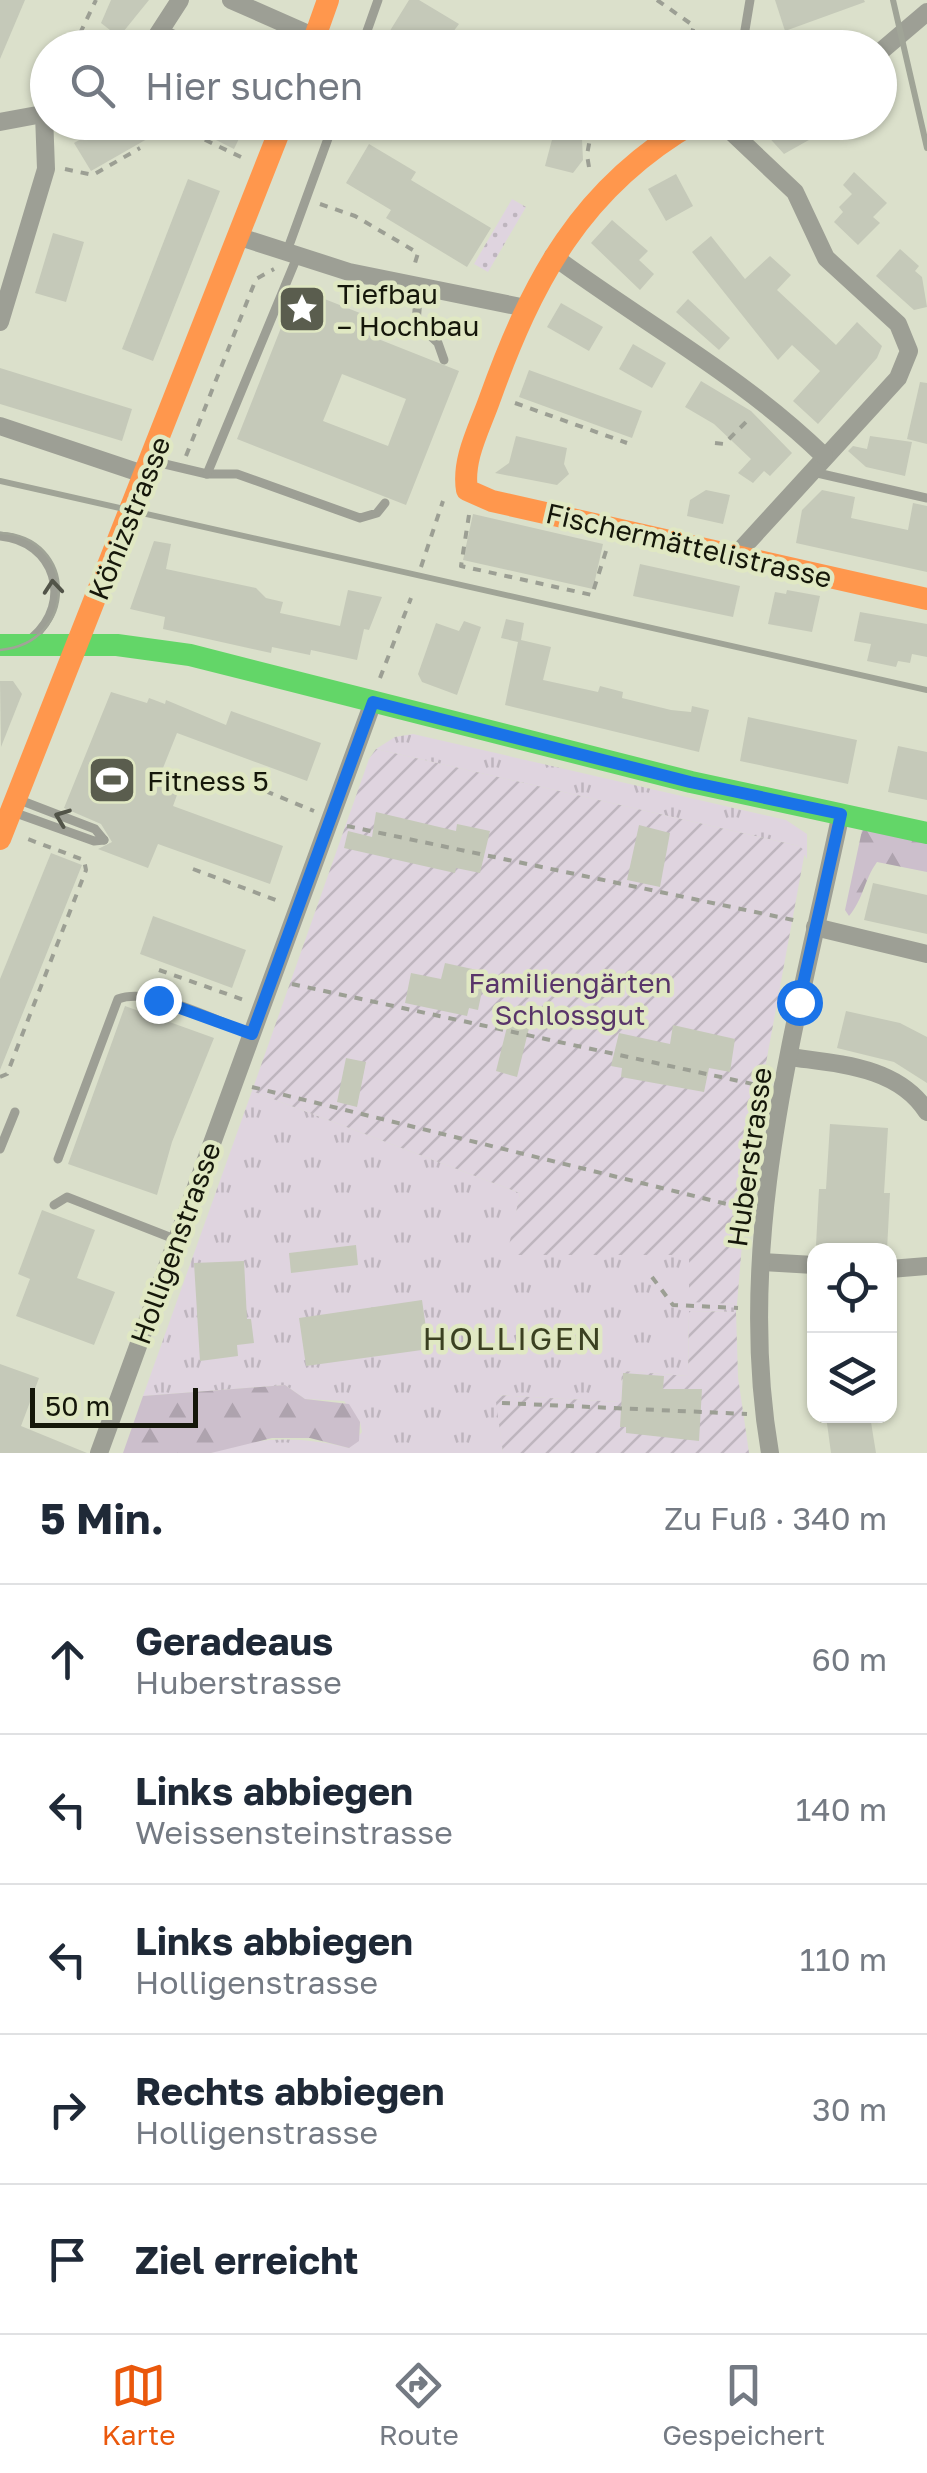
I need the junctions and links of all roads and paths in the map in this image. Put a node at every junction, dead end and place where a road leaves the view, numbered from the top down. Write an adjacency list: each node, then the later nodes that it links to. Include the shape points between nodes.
1 (96, 0): 9 (path)
2 (180, 0): 10 (street)
3 (231, 0): 11 (street)
4 (328, 0): 12 (main road)
5 (378, 0): 13 (lane)
6 (657, 0): 14 (path)
7 (750, 0): 15 (lane)
8 (927, 12): 16 (street)
9 (82, 30)
10 (162, 30)
11 (290, 30)
12 (317, 30)
13 (367, 30)
14 (693, 30)
15 (745, 30)
16 (897, 38)
17 (30, 117): 18 (street)
18 (0, 122)
19 (46, 140): 28 (street)
20 (208, 140): 29 (path)
21 (276, 140): 29 (main road, Könizstrasse)
22 (327, 140): 30 (lane)
23 (589, 140): 27 (path)
24 (668, 140): 33 (main road, via 614,176)
25 (740, 140): 44 (street, via 796,192 826,258 906,338 902,371)
26 (140, 148): 28 (path, via 93,176)
27 (586, 155)
28 (46, 165): 37 (street)
29 (266, 168): 31 (main road, Könizstrasse)
30 (306, 199): 32 (lane); 34 (path, via 356,216 418,253)
31 (240, 237): 32 (street); 45 (main road, Könizstrasse)
32 (292, 256): 35 (street); 46 (path, via 256,279); 48 (lane)
33 (553, 256): 36 (main road); 40 (street)
34 (414, 268)
35 (419, 288): 36 (street); 38 (lane, via 416,322 438,343)
36 (526, 308): 39 (main road)
37 (0, 322)
38 (444, 360)
39 (491, 395): 42 (path); 49 (main road)
40 (766, 402): 43 (path, via 724,444); 44 (street)
41 (0, 426): 45 (street)
42 (628, 443)
43 (715, 443)
44 (824, 456): 47 (street)
45 (148, 468): 46 (lane); 59 (main road, Könizstrasse)
46 (181, 470): 48 (lane)
47 (810, 471): 50 (lane); 54 (street)
48 (207, 474): 51 (lane, via 237,474 360,518)
49 (462, 486): 52 (main road, Fischermättelistrasse); 52 (path, via 461,566 596,594); 55 (path)
50 (927, 498)
51 (384, 503)
52 (612, 528): 54 (main road, Fischermättelistrasse)
53 (0, 536): 58 (lane, one-way to 53, via 32,637 48,621 56,588 35,548)
54 (735, 556): 57 (main road, Fischermättelistrasse)
55 (421, 567)
56 (410, 598): 60 (path)
57 (927, 599)
58 (7, 645): 59 (main road)
59 (77, 645): 60 (main road, via 190,655); 62 (main road, Könizstrasse)
60 (376, 692): 64 (main road, via 690,782); 75 (street, Holligenstrasse)
61 (236, 779): 63 (path)
62 (10, 803): 62 (lane, one-way to 62, via 94,842 104,840 95,830); 67 (main road, Könizstrasse)
63 (314, 811)
64 (841, 814): 66 (main road); 70 (street, Huberstrasse)
65 (342, 825): 70 (path)
66 (927, 832)
67 (10, 838): 77 (path, via 84,860 86,870 7,1074)
68 (193, 869): 69 (path)
69 (281, 902)
70 (808, 924): 71 (street); 76 (street, Huberstrasse)
71 (927, 954)
72 (160, 970): 74 (path)
73 (286, 982): 79 (path)
74 (245, 1000)
75 (252, 1034): 83 (lane, via 158,1000 118,999); 86 (street, Holligenstrasse)
76 (790, 1056): 81 (street, via 874,1072 899,1084); 87 (street, Huberstrasse, via 770,1160)
77 (0, 1077)
78 (249, 1086): 85 (path)
79 (766, 1087)
80 (14, 1112): 82 (lane)
81 (927, 1112)
82 (0, 1150)
83 (58, 1160)
84 (54, 1205): 86 (lane, via 66,1197)
85 (748, 1209)
86 (177, 1240): 95 (street, Holligenstrasse)
87 (762, 1262): 88 (street); 96 (street, Huberstrasse, via 759,1341)
88 (807, 1265)
89 (927, 1266): 90 (street)
90 (897, 1268)
91 (652, 1277): 92 (path, via 674,1305)
92 (742, 1308)
93 (502, 1403): 94 (path)
94 (748, 1414)
95 (99, 1453)
96 (770, 1453)

